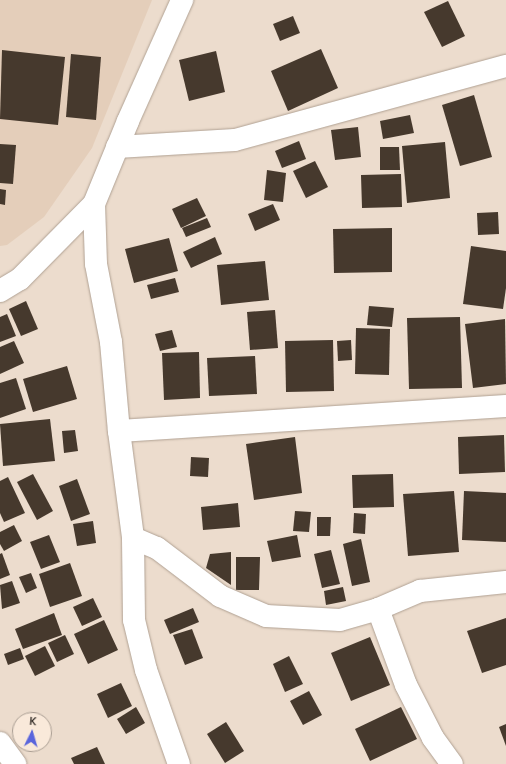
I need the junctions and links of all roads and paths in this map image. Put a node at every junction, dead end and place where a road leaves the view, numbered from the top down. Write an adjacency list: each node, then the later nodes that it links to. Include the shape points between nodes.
1 (182, 0): 3 (street)
2 (506, 66): 3 (street, via 235,140)
3 (117, 147): 4 (street)
4 (94, 204): 5 (street, via 20,279); 7 (street, via 96,264 111,342)
5 (0, 291)
6 (506, 406): 7 (street)
7 (119, 431): 8 (street)
8 (133, 538): 10 (street, via 157,548 220,596 266,616 340,620); 13 (street, via 134,620 146,670)
9 (506, 582): 10 (street, via 420,591)
10 (378, 609): 14 (street, via 406,684 433,738)
11 (0, 743): 12 (street)
12 (16, 764)
13 (179, 764)
14 (452, 764)

